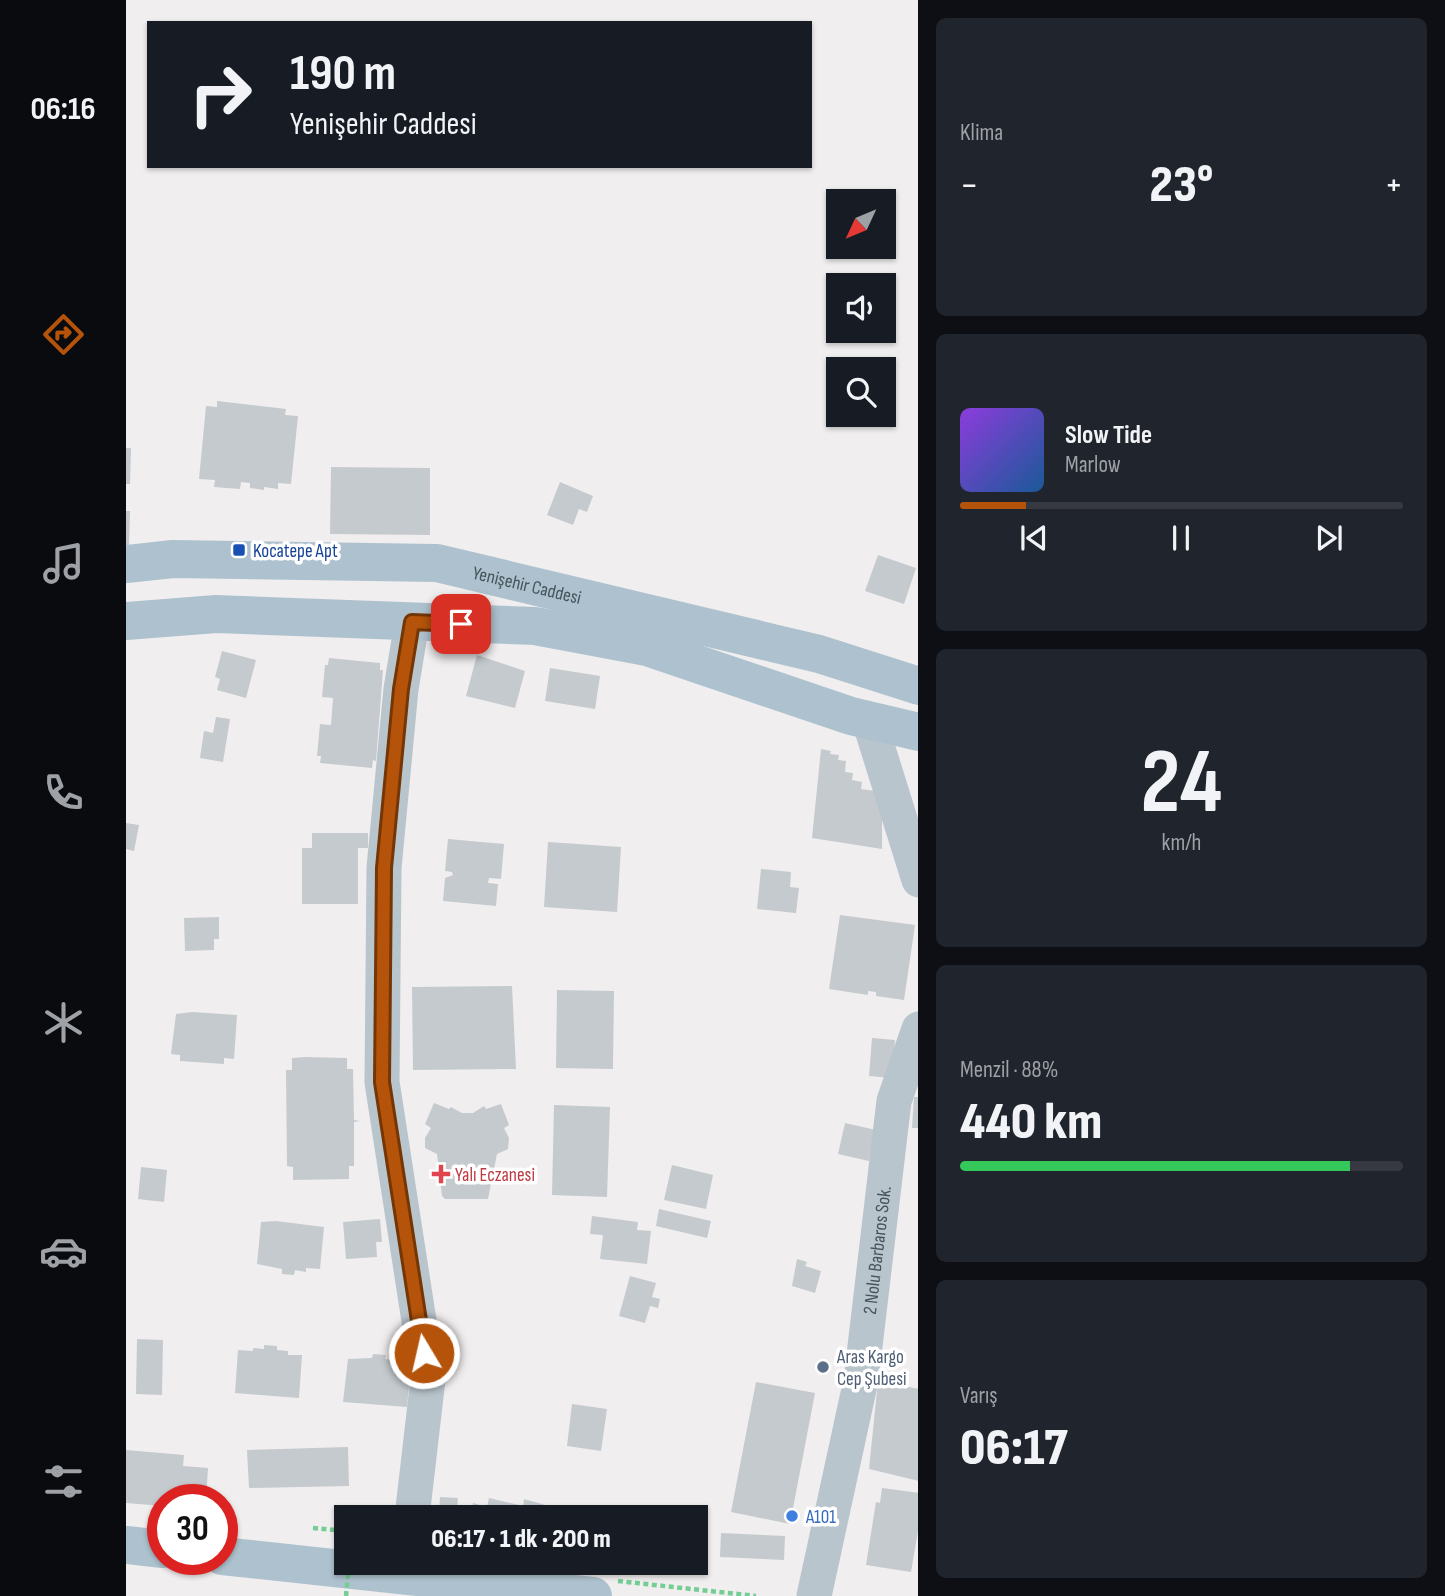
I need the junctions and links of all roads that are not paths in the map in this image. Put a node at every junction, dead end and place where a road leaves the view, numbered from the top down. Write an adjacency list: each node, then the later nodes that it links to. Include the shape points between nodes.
1 (126, 564): 4 (main road, Yenişehir Caddesi, via 173,559 437,563 819,654)
2 (126, 621): 3 (main road, Yenişehir Caddesi, via 216,614)
3 (412, 622): 5 (main road, Yenişehir Caddesi, via 535,626 647,647); 9 (street, via 384,868 382,1082 428,1379)
4 (918, 686)
5 (869, 720): 6 (main road, Yenişehir Caddesi); 7 (street)
6 (918, 732)
7 (918, 880)
8 (918, 1029): 16 (street, 2 Nolu Barbaros Sok., via 894,1101 861,1380)
9 (413, 1505)
10 (126, 1545): 11 (main road)
11 (147, 1547)
12 (238, 1557): 13 (main road)
13 (334, 1564)
14 (448, 1575): 15 (main road)
15 (593, 1596)
16 (814, 1596)

